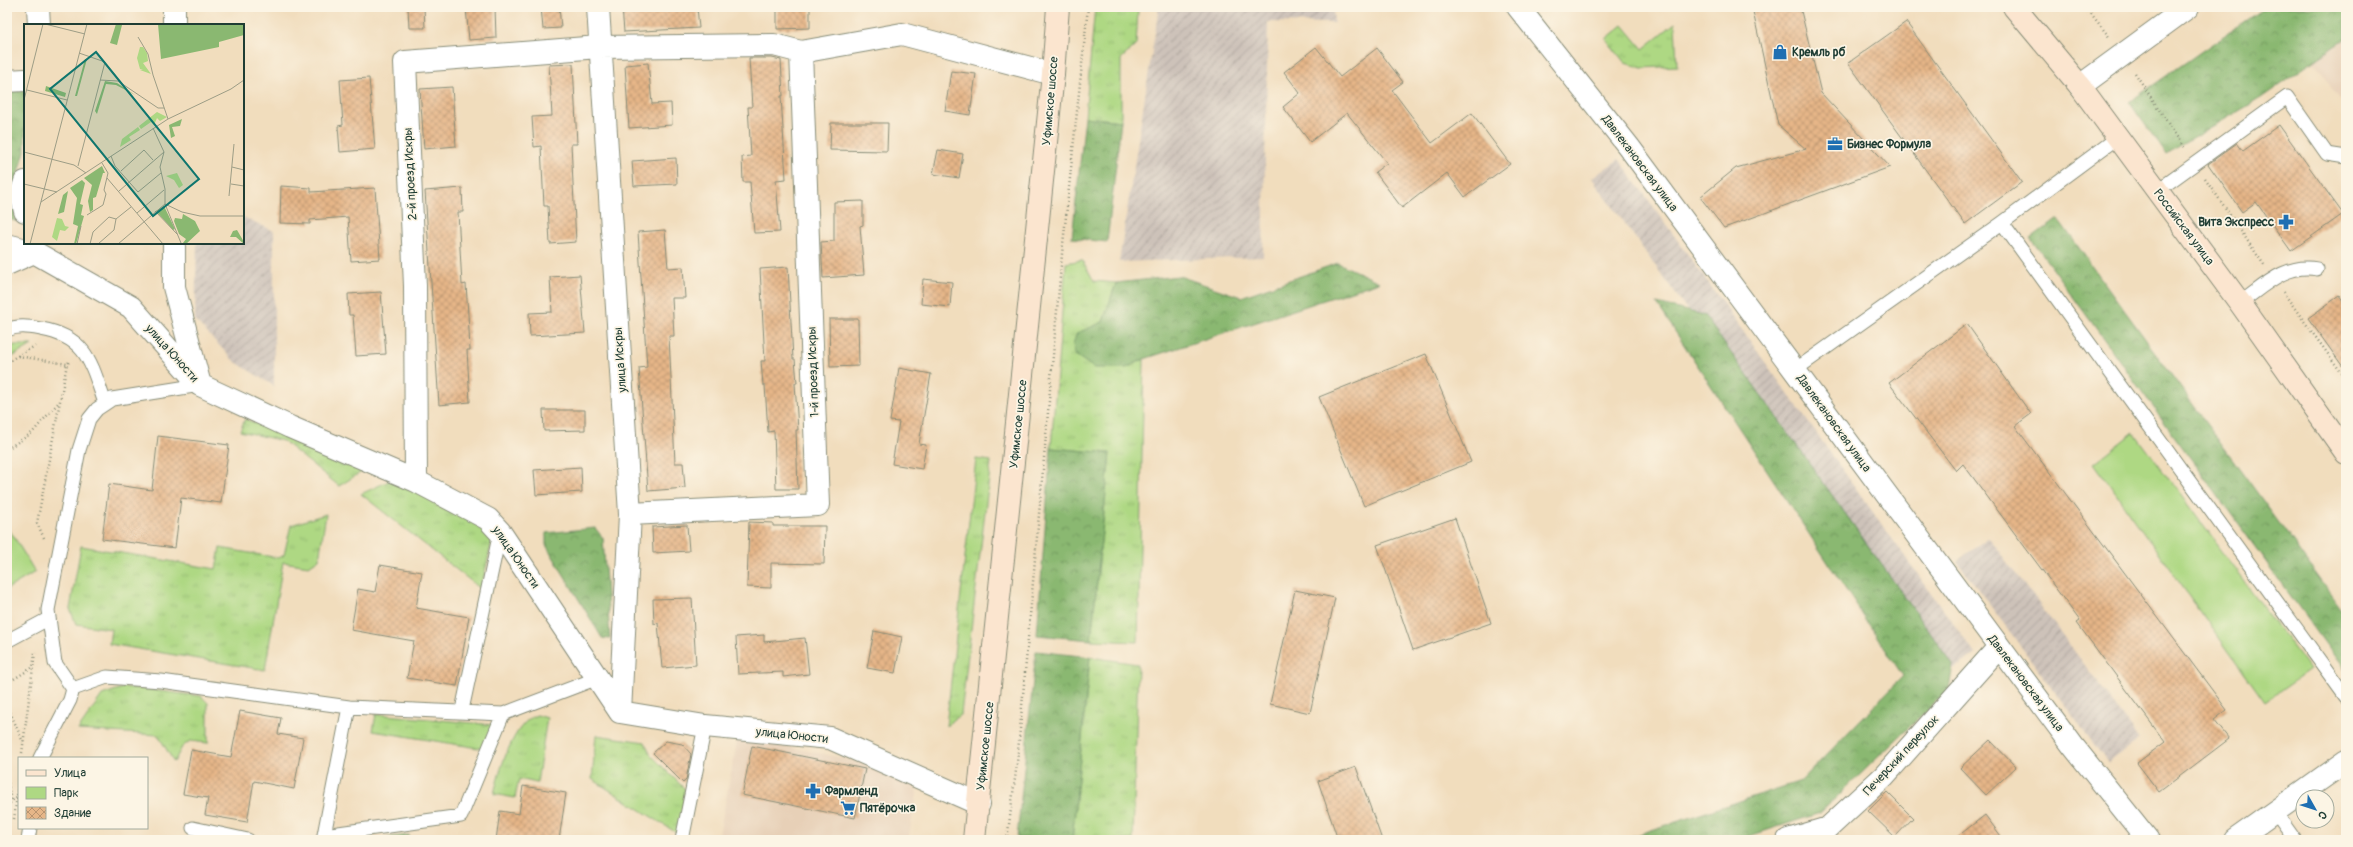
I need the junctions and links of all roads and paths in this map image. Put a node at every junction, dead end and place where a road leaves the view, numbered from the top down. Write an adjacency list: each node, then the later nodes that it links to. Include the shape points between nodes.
1 (38, 7): 10 (street)
2 (174, 7): 11 (street)
3 (598, 7): 12 (street, улица Искры)
4 (1058, 7): 15 (main road, Уфимское шоссе)
5 (1088, 7): 82 (path, via 1062,254)
6 (1518, 7): 38 (street, Давлекановская улица, via 1629,147)
7 (2014, 7): 18 (main road, Российская улица)
8 (2086, 7): 14 (path)
9 (2188, 7): 14 (street)
10 (39, 24)
11 (174, 24)
12 (600, 47): 13 (street, via 774,44); 45 (street, 2-й проезд Искры, via 405,62 415,286); 46 (street, улица Искры)
13 (801, 52): 15 (street, via 902,34); 46 (street, 1-й проезд Искры, via 818,505)
14 (2122, 55): 18 (street); 21 (path)
15 (1053, 74): 71 (main road, Уфимское шоссе)
16 (24, 80): 17 (street)
17 (7, 81)
18 (2080, 86): 19 (main road, Российская улица)
19 (2117, 138): 23 (main road, Российская улица); 25 (lane)
20 (2346, 157): 21 (lane, via 2328,154 2286,98)
21 (2195, 163): 23 (lane); 31 (path)
22 (24, 185): 24 (street, via 21,194)
23 (2157, 191): 32 (main road, Российская улица)
24 (24, 207)
25 (2002, 223): 38 (lane); 56 (lane)
26 (174, 244): 40 (street, via 174,288)
27 (7, 245): 28 (street, улица Юности)
28 (33, 247): 29 (street); 40 (street, улица Юности, via 131,307)
29 (7, 264)
30 (2317, 269): 31 (lane, via 2291,269)
31 (2274, 278): 32 (lane); 39 (path)
32 (2240, 303): 44 (main road, Российская улица)
33 (7, 330): 34 (lane, via 25,327)
34 (58, 332): 35 (path); 42 (lane, via 76,343 89,359)
35 (17, 356): 36 (path); 37 (path)
36 (7, 362)
37 (66, 364)
38 (1794, 370): 50 (street, Давлекановская улица)
39 (2346, 379)
40 (200, 385): 42 (lane, via 112,399); 45 (street, улица Юности)
41 (60, 402): 43 (path, via 32,433)
42 (105, 403): 48 (lane, via 90,419 79,450 48,601)
43 (7, 449)
44 (2346, 453)
45 (416, 481): 47 (street, улица Юности, via 488,519)
46 (630, 514): 60 (street, улица Искры)
47 (500, 532): 53 (street, улица Юности); 59 (lane)
48 (48, 619): 49 (lane); 55 (lane, via 55,663)
49 (7, 641)
50 (1999, 647): 83 (street, Печерский переулок, via 1884,776 1828,828); 84 (street, Давлекановская улица)
51 (35, 652): 52 (path)
52 (33, 667): 54 (path); 63 (path)
53 (598, 678): 60 (street, улица Юности); 61 (lane)
54 (7, 683)
55 (73, 688): 58 (lane, via 107,677 161,681); 65 (lane, via 70,700)
56 (2346, 697)
57 (7, 705): 63 (path)
58 (349, 707): 59 (lane); 77 (lane)
59 (462, 710): 61 (lane)
60 (620, 712): 62 (street, улица Юности)
61 (503, 714): 77 (lane, via 461,816)
62 (704, 726): 71 (street, улица Юности, via 830,738); 80 (lane)
63 (24, 742): 64 (path)
64 (22, 757)
65 (41, 757)
66 (2346, 761): 73 (street)
67 (7, 775): 70 (path)
68 (18, 788): 69 (path)
69 (17, 796): 70 (path); 74 (path)
70 (11, 802): 72 (path)
71 (979, 804): 81 (main road, Уфимское шоссе)
72 (7, 806)
73 (2275, 812): 85 (street); 86 (lane)
74 (14, 825)
75 (193, 828): 79 (lane)
76 (30, 829): 78 (lane)
77 (323, 837)
78 (28, 840)
79 (248, 840)
80 (682, 840)
81 (974, 840)
82 (1008, 840)
83 (1788, 840)
84 (2148, 840)
85 (2235, 840)
86 (2295, 840)

